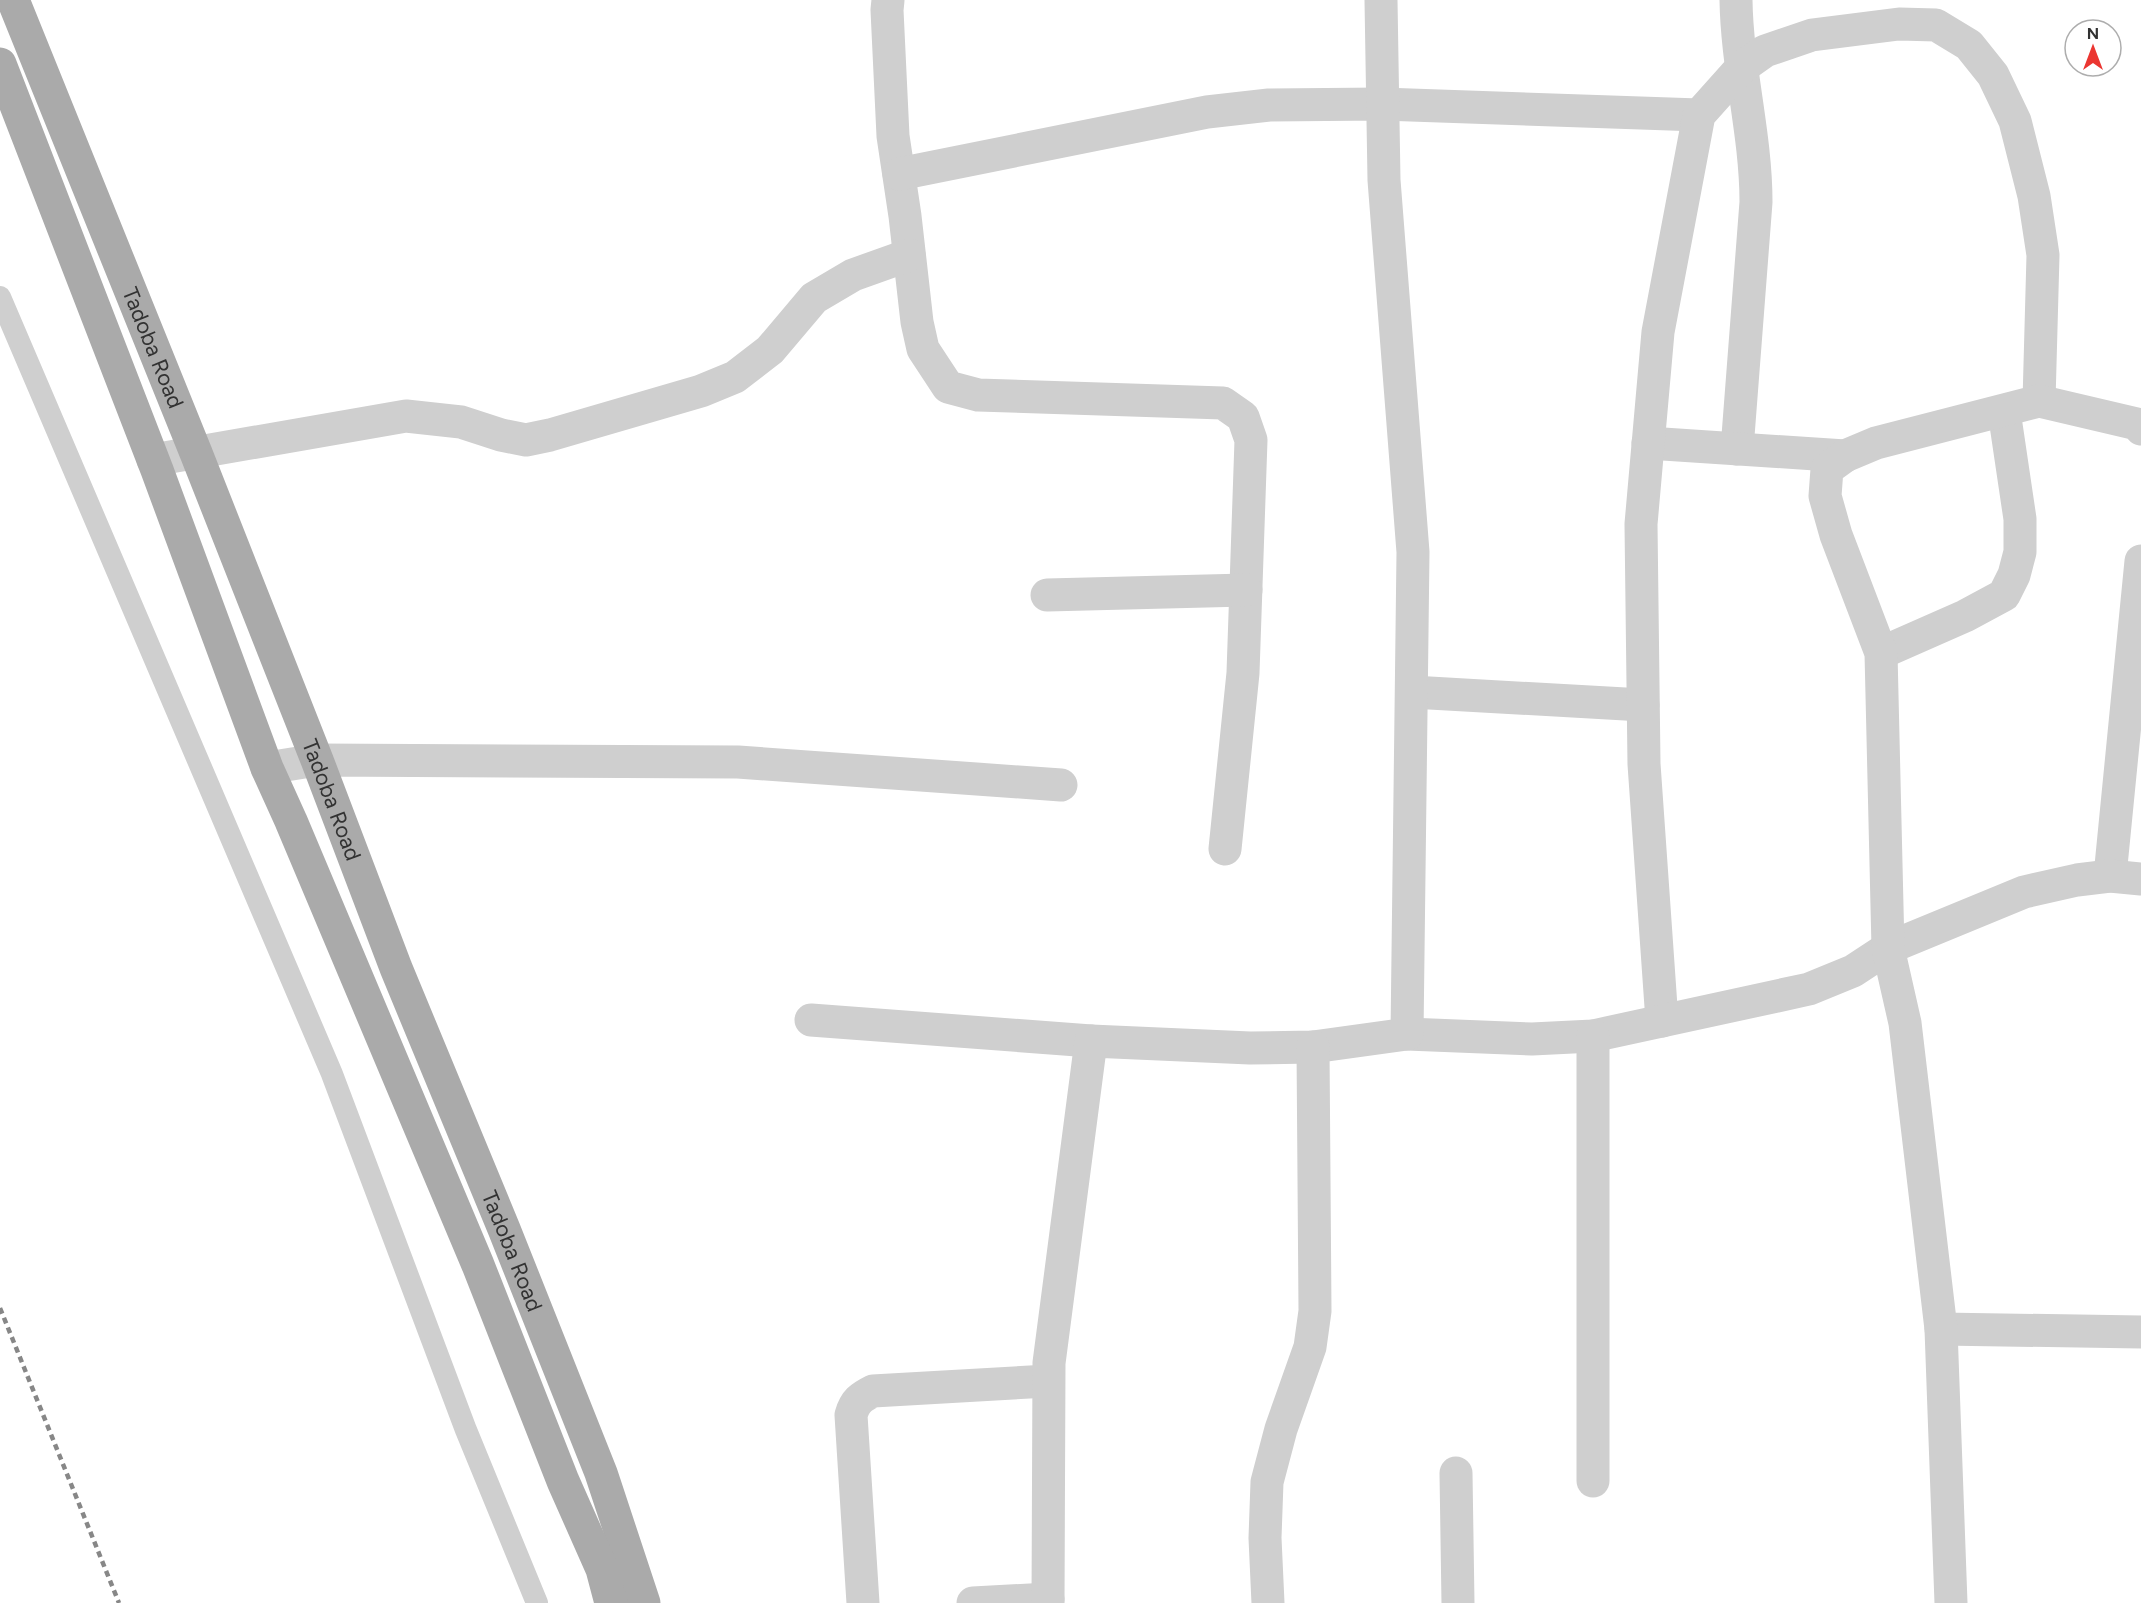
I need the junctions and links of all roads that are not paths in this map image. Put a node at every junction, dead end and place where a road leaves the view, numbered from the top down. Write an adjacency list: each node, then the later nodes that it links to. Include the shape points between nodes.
1 (13, 0): 17 (main road, Tadoba Road)
2 (888, 0): 9 (street, via 893,136)
3 (1381, 0): 7 (street)
4 (1736, 0): 6 (street)
5 (0, 64): 19 (main road, Tadoba Road)
6 (1741, 68): 8 (street); 12 (street, via 1765,51 1812,35 1899,24 1936,25 1969,45 1993,75 2015,121 2034,196 2043,255); 16 (street, via 1753,142 1756,202)
7 (1382, 104): 8 (street); 9 (street, via 1269,105 1207,112); 24 (street, via 1384,180 1413,552)
8 (1699, 115): 15 (street, via 1658,332)
9 (899, 174): 10 (street)
10 (909, 255): 17 (street, via 853,275 814,298 770,350 735,377 701,391 550,435 526,440 462,422 406,416); 21 (street, via 923,349 948,387 978,395 1224,403 1243,417 1251,440)
11 (0, 297): 44 (lane, via 332,1074 466,1430)
12 (2039, 401): 13 (street); 14 (street, via 2137,424)
13 (2004, 411): 18 (street, via 1876,444); 23 (street, via 2020,519 2020,552 2004,595)
14 (2141, 429)
15 (1648, 444): 16 (street); 25 (street, via 1641,525)
16 (1737, 449): 18 (street)
17 (196, 453): 19 (street); 26 (main road, Tadoba Road)
18 (1845, 456): 23 (street, via 1827,469 1825,496)
19 (153, 460): 27 (main road, Tadoba Road)
20 (2141, 561): 30 (street)
21 (1246, 590): 22 (street); 29 (street, via 1243,673)
22 (1047, 595)
23 (1881, 653): 31 (street)
24 (1412, 692): 25 (street); 34 (street)
25 (1643, 705): 33 (street)
26 (317, 760): 27 (street); 28 (street, via 738,762); 46 (main road, Tadoba Road, via 396,968 601,1473)
27 (267, 768): 45 (main road, Tadoba Road, via 478,1265 602,1569)
28 (1061, 785)
29 (1225, 849)
30 (2125, 878): 31 (street, via 2077,880 2024,892)
31 (1888, 948): 33 (street, via 1853,971 1809,989); 38 (street, via 1905,1023)
32 (811, 1020): 36 (street)
33 (1662, 1021): 35 (street)
34 (1407, 1034): 35 (street, via 1532,1039); 37 (street)
35 (1593, 1036): 42 (street)
36 (1091, 1041): 37 (street); 40 (street)
37 (1313, 1047): 49 (street, via 1314,1311 1310,1347 1267,1482)
38 (1941, 1329): 39 (street); 51 (street)
39 (2141, 1332)
40 (1048, 1381): 43 (street); 47 (street, via 873,1391 854,1404 851,1415)
41 (1456, 1473): 50 (street)
42 (1593, 1480)
43 (1048, 1601): 48 (street)
44 (537, 1603)
45 (611, 1603)
46 (644, 1603)
47 (863, 1603)
48 (974, 1603)
49 (1268, 1603)
50 (1458, 1603)
51 (1951, 1603)

